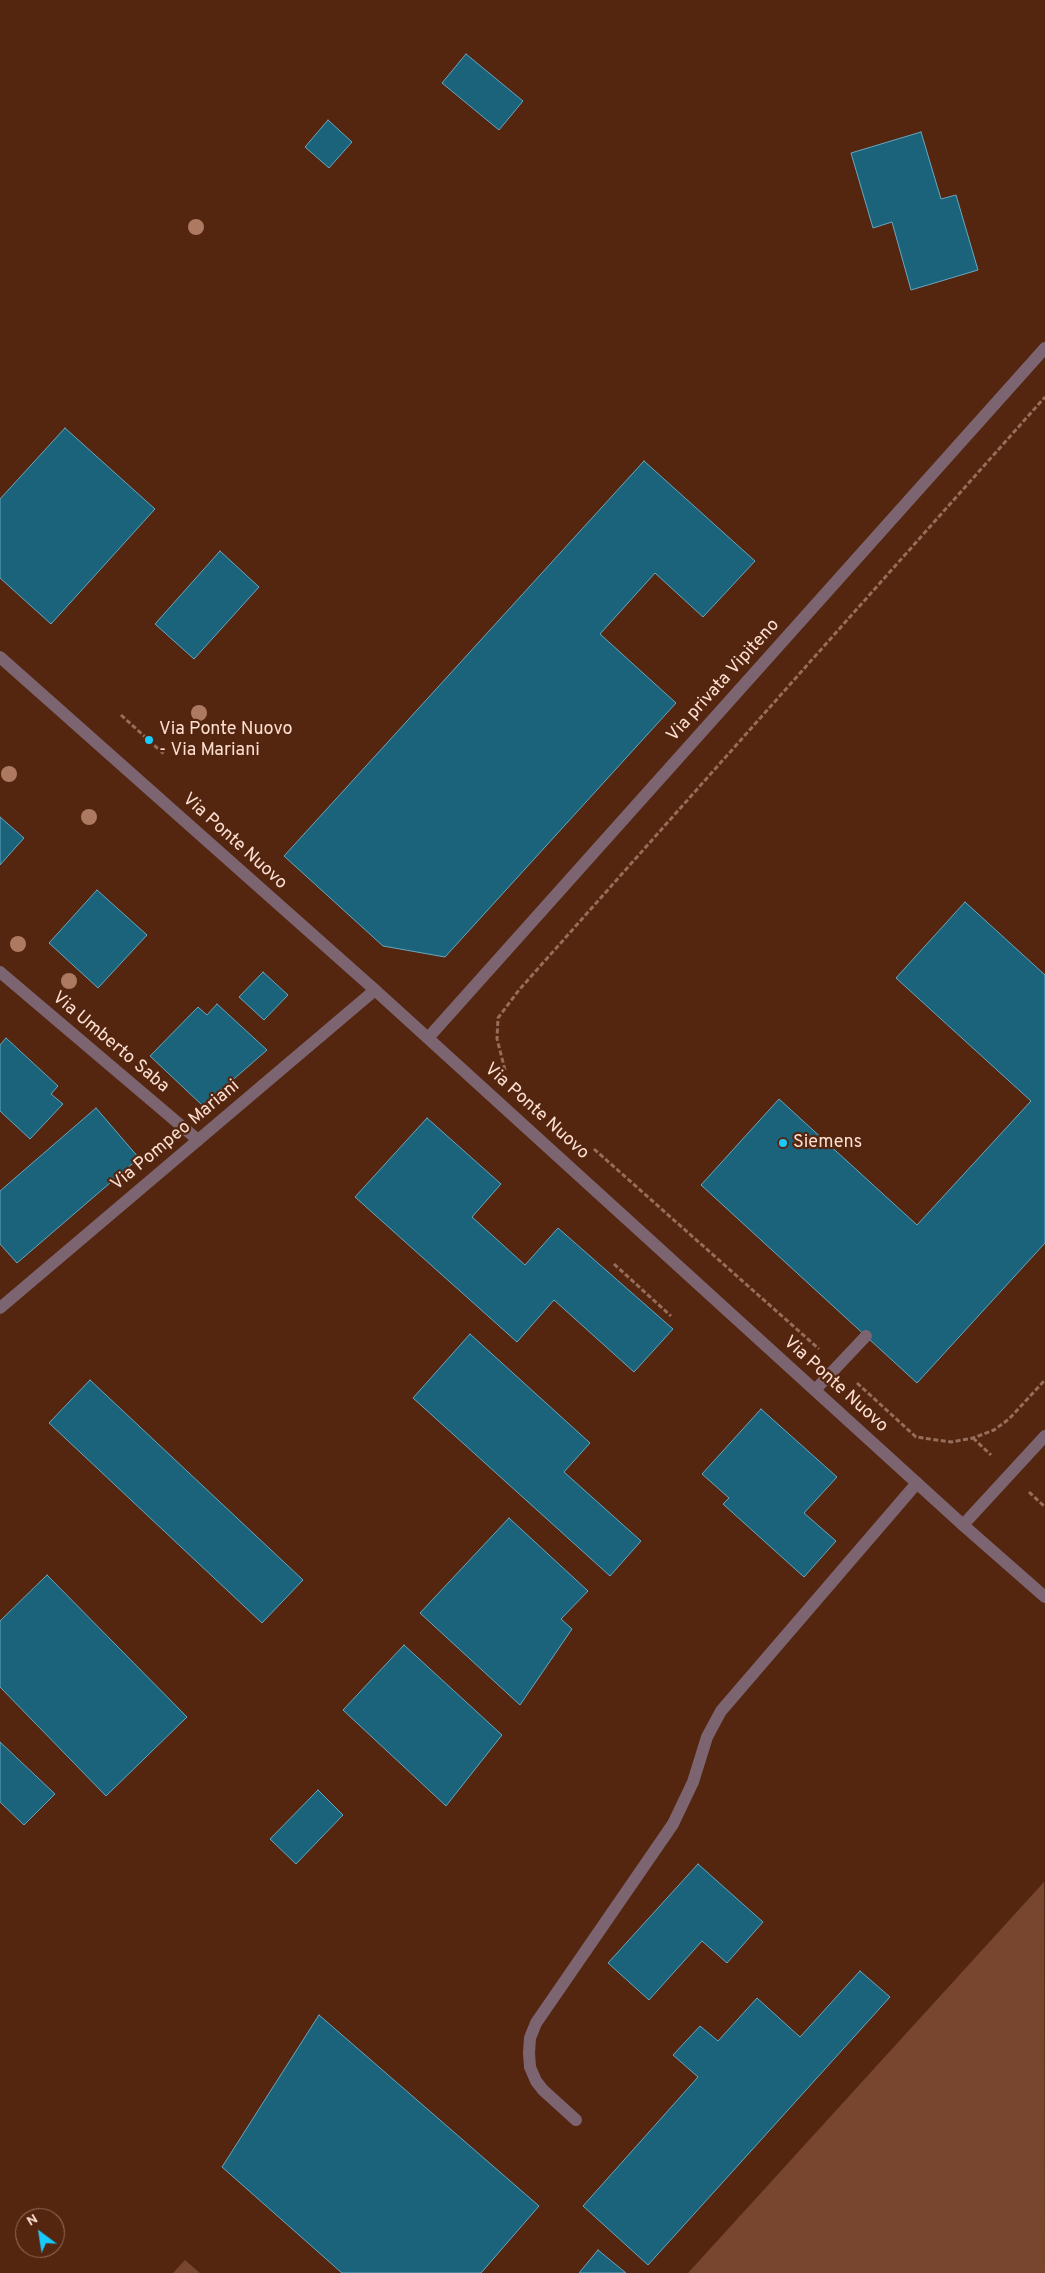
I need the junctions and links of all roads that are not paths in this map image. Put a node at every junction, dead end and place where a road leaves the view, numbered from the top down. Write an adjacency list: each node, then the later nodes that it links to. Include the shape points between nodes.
1 (1045, 348): 5 (street, Via privata Vipiteno)
2 (0, 657): 4 (street, Via Ponte Nuovo)
3 (0, 972): 6 (street, Via Umberto Saba)
4 (375, 990): 5 (street, Via Ponte Nuovo); 6 (street, Via Pompeo Mariani)
5 (428, 1038): 9 (street, Via Ponte Nuovo)
6 (198, 1140): 7 (street, Via Pompeo Mariani)
7 (1, 1305)
8 (866, 1336): 9 (street)
9 (815, 1390): 11 (street, Via Ponte Nuovo)
10 (1045, 1436): 12 (street)
11 (917, 1483): 12 (street, Via Ponte Nuovo); 14 (street, via 728,1701 707,1737 688,1796 673,1824 536,2023 530,2038 530,2067 543,2090)
12 (963, 1525): 13 (street, Via Ponte Nuovo)
13 (1045, 1597)
14 (576, 2120)

